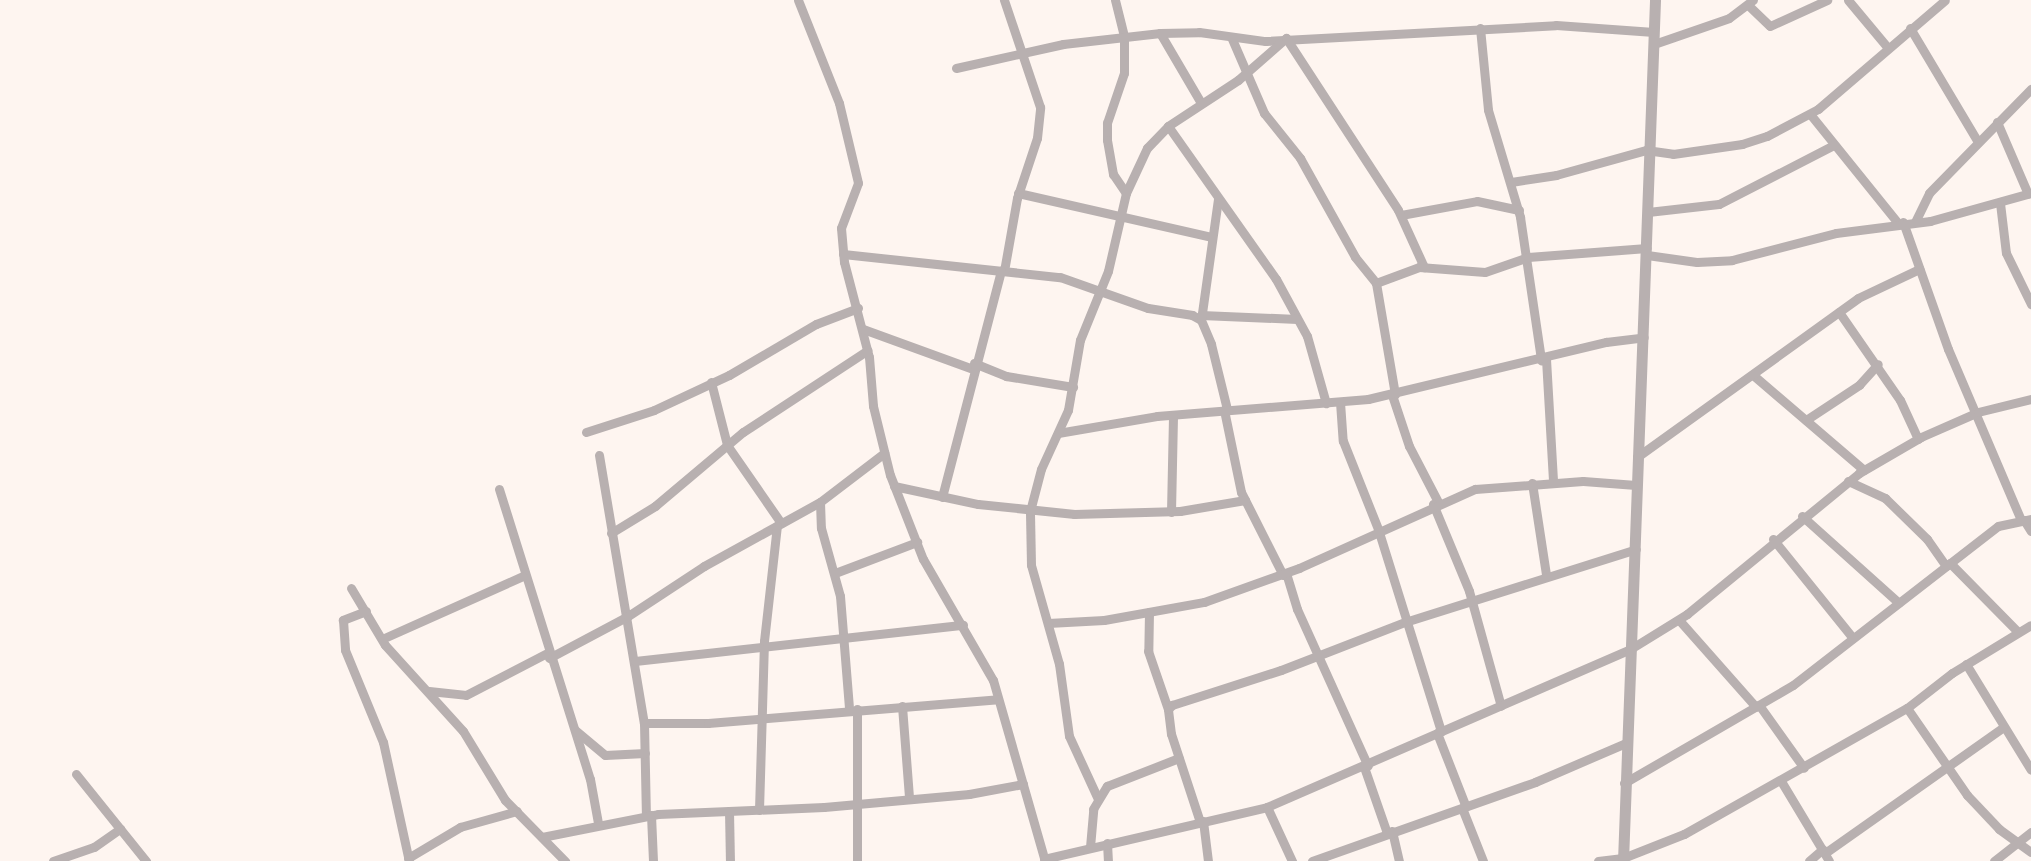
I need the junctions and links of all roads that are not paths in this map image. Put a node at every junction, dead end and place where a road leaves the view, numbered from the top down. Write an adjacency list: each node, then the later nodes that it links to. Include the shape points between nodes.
1 (798, 0): 42 (street, via 839,103 858,183 841,228)
2 (1004, 0): 17 (street)
3 (1115, 0): 12 (street)
4 (1655, 0): 15 (street)
5 (1828, 0): 8 (street, via 1770,26)
6 (1848, 0): 16 (street)
7 (1945, 0): 10 (street)
8 (1751, 3): 15 (street, via 1729,18)
9 (1480, 28): 14 (street); 15 (street, via 1556,25); 28 (street, via 1488,110)
10 (1910, 28): 16 (street); 25 (street)
11 (1160, 33): 12 (street); 13 (street, via 1199,32); 21 (street)
12 (1124, 37): 17 (street); 29 (street, via 1124,73 1107,123 1107,140 1113,174)
13 (1232, 38): 14 (street); 19 (street)
14 (1286, 38): 19 (street); 36 (street)
15 (1654, 38): 27 (street)
16 (1888, 48): 22 (street)
17 (1024, 52): 18 (street); 31 (street, via 1040,107 1037,138)
18 (956, 68)
19 (1247, 73): 21 (street); 47 (street, via 1264,113 1300,158 1355,257)
20 (2031, 89): 23 (street)
21 (1201, 103): 24 (street)
22 (1810, 114): 26 (street); 27 (street, via 1742,144 1673,154)
23 (1997, 122): 25 (street); 30 (street)
24 (1168, 126): 29 (street, via 1147,148); 32 (street)
25 (1978, 142): 38 (street, via 1929,193)
26 (1834, 145): 35 (street, via 1719,204); 39 (street)
27 (1646, 150): 28 (street, via 1556,175); 35 (street)
28 (1511, 182): 34 (street)
29 (1126, 193): 37 (street)
30 (2029, 193): 33 (street)
31 (1018, 194): 37 (street); 46 (street)
32 (1218, 199): 40 (street); 53 (street, via 1276,279)
33 (2000, 203): 38 (street); 49 (street, via 2006,252)
34 (1519, 210): 36 (street, via 1478,201); 43 (street)
35 (1648, 212): 41 (street)
36 (1401, 216): 44 (street)
37 (1122, 219): 40 (street); 48 (street)
38 (1915, 222): 39 (street)
39 (1900, 223): 41 (street, via 1732,260 1697,262); 45 (street)
40 (1211, 237): 52 (street)
41 (1648, 251): 43 (street); 55 (street)
42 (843, 254): 46 (street); 50 (street)
43 (1528, 257): 44 (street, via 1485,272); 57 (street)
44 (1424, 267): 47 (street)
45 (1918, 269): 51 (street); 68 (street, via 1948,349)
46 (1002, 271): 48 (street, via 1071,279); 59 (street)
47 (1376, 283): 63 (street)
48 (1101, 289): 52 (street, via 1148,308); 62 (street, via 1080,340)
49 (2031, 304)
50 (858, 308): 54 (street); 61 (street, via 816,324)
51 (1838, 312): 58 (street); 60 (street)
52 (1201, 317): 53 (street); 67 (street)
53 (1297, 319): 66 (street, via 1309,341)
54 (863, 329): 56 (street); 59 (street)
55 (1644, 338): 57 (street, via 1606,342); 77 (street)
56 (868, 350): 74 (street); 75 (street, via 873,406)
57 (1544, 359): 63 (street); 80 (street)
58 (1878, 364): 70 (street, via 1859,385); 73 (street, via 1912,420)
59 (974, 366): 62 (street, via 1006,376); 85 (street)
60 (1753, 375): 70 (street); 77 (street)
61 (711, 382): 71 (street, via 654,410); 74 (street)
62 (1073, 386): 72 (street)
63 (1394, 394): 65 (street); 88 (street, via 1409,446)
64 (2031, 399): 68 (street)
65 (1340, 402): 66 (street); 94 (street, via 1343,441)
66 (1326, 403): 67 (street)
67 (1225, 409): 69 (street); 86 (street, via 1230,452)
68 (1978, 412): 73 (street); 92 (street)
69 (1173, 415): 72 (street); 90 (street)
70 (1806, 420): 78 (street)
71 (586, 432)
72 (1058, 433): 89 (street, via 1041,469)
73 (1918, 439): 78 (street)
74 (727, 445): 93 (street); 96 (street, via 655,506)
75 (884, 453): 83 (street); 87 (street)
76 (599, 455): 96 (street)
77 (1637, 457): 82 (street)
78 (1864, 470): 79 (street)
79 (1848, 481): 91 (street); 100 (street, via 1885,498)
80 (1553, 482): 81 (street); 82 (street)
81 (1532, 484): 88 (street, via 1475,489); 103 (street)
82 (1636, 485): 99 (street)
83 (894, 486): 85 (street); 98 (street)
84 (499, 489): 104 (street)
85 (942, 497): 89 (street)
86 (1245, 500): 90 (street); 102 (street)
87 (820, 502): 93 (street); 101 (street, via 820,528)
88 (1435, 503): 94 (street); 106 (street)
89 (1030, 511): 90 (street); 113 (street, via 1031,565)
90 (1171, 512)
91 (1802, 516): 97 (street); 107 (street)
92 (2025, 520): 95 (street); 100 (street, via 1998,526)
93 (779, 524): 110 (street); 120 (street)
94 (1378, 529): 102 (street); 112 (street)
95 (2031, 531)
96 (611, 533): 110 (street)
97 (1773, 539): 111 (street); 117 (street)
98 (917, 542): 101 (street); 114 (street)
99 (1636, 548): 103 (street); 121 (street)
100 (1948, 564): 107 (street); 116 (street)
101 (835, 573): 118 (street)
102 (1284, 574): 109 (street, via 1204,602); 122 (street)
103 (1546, 574): 106 (street)
104 (523, 576): 119 (street); 123 (street)
105 (351, 588): 108 (street)
106 (1472, 602): 112 (street); 129 (street)
107 (1899, 603): 117 (street)
108 (366, 611): 119 (street); 170 (street, via 342,620 345,650 383,742)
109 (1149, 612): 113 (street); 133 (street, via 1148,651)
110 (628, 616): 123 (street); 124 (street)
111 (1679, 620): 121 (street); 130 (street)
112 (1405, 622): 122 (street); 138 (street)
113 (1048, 623): 151 (street, via 1059,664 1069,736)
114 (963, 625): 118 (street); 127 (street)
115 (2031, 625): 116 (street)
116 (2018, 632): 125 (street)
117 (1852, 636): 130 (street, via 1793,685)
118 (841, 638): 120 (street); 132 (street)
119 (382, 639): 126 (street)
120 (764, 646): 124 (street); 134 (street)
121 (1632, 648): 129 (street); 139 (street)
122 (1318, 655): 133 (street); 143 (street)
123 (548, 656): 126 (street, via 466,694); 137 (street)
124 (635, 661): 135 (street)
125 (1966, 664): 131 (street); 136 (street)
126 (429, 691): 156 (street, via 463,731 493,783)
127 (998, 699): 128 (street); 149 (street)
128 (902, 706): 132 (street); 150 (street)
129 (1501, 706): 138 (street)
130 (1758, 706): 144 (street); 148 (street)
131 (1907, 708): 142 (street); 144 (street)
132 (853, 709): 134 (street); 152 (street)
133 (1168, 709): 141 (street)
134 (764, 719): 135 (street, via 668,726); 155 (street)
135 (644, 723): 140 (street)
136 (2002, 728): 142 (street); 145 (street)
137 (575, 730): 140 (street, via 605,755); 160 (street)
138 (1439, 732): 143 (street); 154 (street)
139 (1628, 742): 148 (street); 154 (street)
140 (645, 753): 158 (street)
141 (1179, 758): 151 (street, via 1119,780); 159 (street)
142 (1946, 764): 166 (street, via 1967,795); 169 (street)
143 (1366, 766): 153 (street); 162 (street)
144 (1804, 768): 147 (street)
145 (2031, 770)
146 (76, 774): 161 (street)
147 (1781, 781): 169 (street); 172 (street, via 1657,847)
148 (1624, 783): 172 (street)
149 (1023, 784): 150 (street); 171 (street)
150 (909, 798): 152 (street)
151 (1098, 799): 167 (street)
152 (858, 804): 155 (street); 178 (street)
153 (1267, 807): 159 (street); 181 (street)
154 (1464, 807): 162 (street); 184 (street)
155 (759, 810): 157 (street)
156 (517, 811): 164 (street); 170 (street, via 460,827)
157 (729, 811): 158 (street); 177 (street)
158 (649, 815): 160 (street); 176 (street)
159 (1202, 821): 165 (street); 180 (street)
160 (598, 823): 164 (street)
161 (120, 829): 173 (street, via 94,847); 174 (street)
162 (1390, 832): 182 (street); 183 (street)
163 (2031, 832): 166 (street)
164 (542, 836): 175 (street)
165 (1107, 843): 167 (street); 179 (street)
166 (2016, 843): 168 (street); 187 (street)
167 (1090, 848): 171 (street)
168 (2031, 852)
169 (1826, 854): 186 (street)
170 (408, 860)
171 (1045, 860)
172 (1623, 860): 185 (street)
173 (53, 861)
174 (146, 861)
175 (565, 861)
176 (654, 861)
177 (730, 861)
178 (856, 861)
179 (1108, 861)
180 (1208, 861)
181 (1292, 861)
182 (1312, 861)
183 (1399, 861)
184 (1483, 861)
185 (1598, 861)
186 (1809, 861)
187 (1994, 861)

